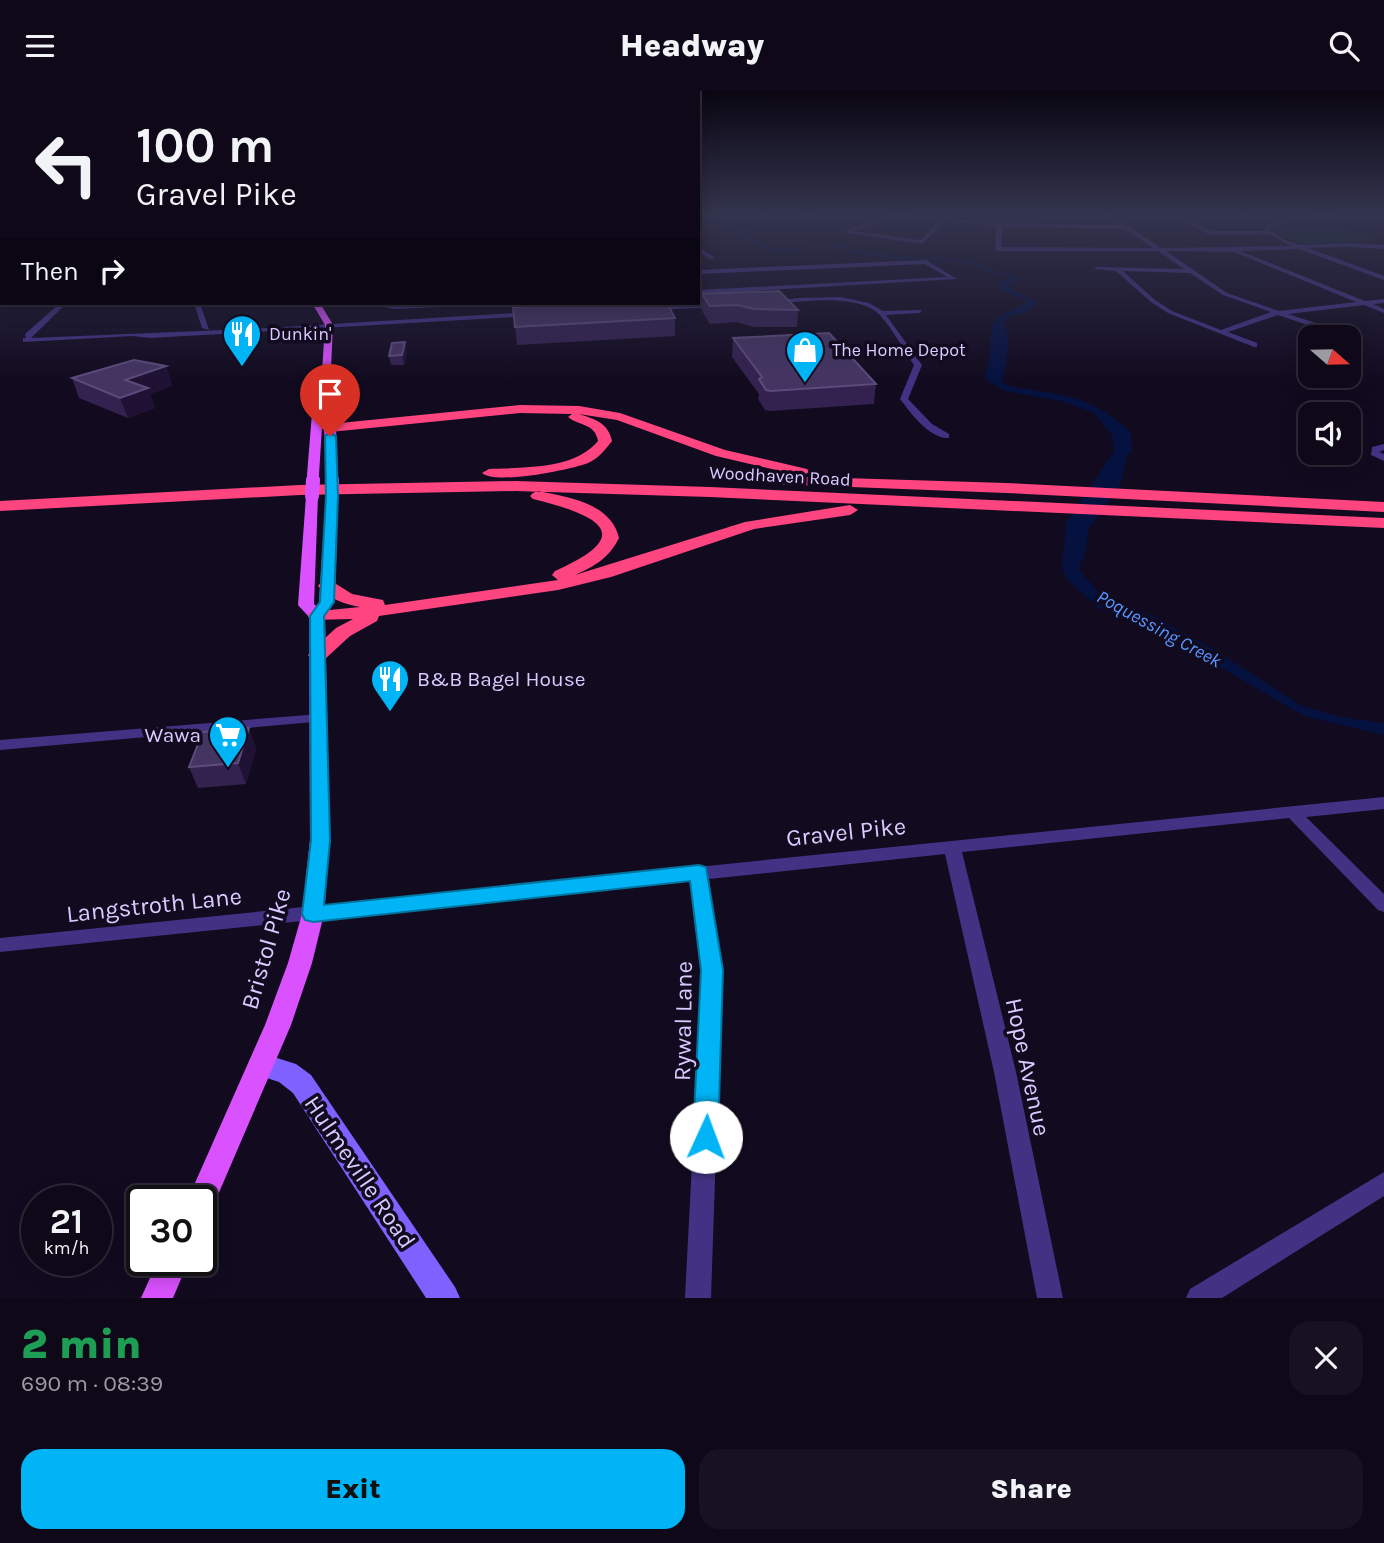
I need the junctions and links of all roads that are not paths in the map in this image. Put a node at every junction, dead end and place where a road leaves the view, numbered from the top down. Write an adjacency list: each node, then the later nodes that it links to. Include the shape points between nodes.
1 (759, 269): 8 (street)
2 (938, 269): 10 (street, via 954,279)
3 (1104, 269): 6 (street)
4 (1280, 269): 13 (street)
5 (1361, 269): 9 (street)
6 (1118, 270): 7 (street); 27 (street, via 1161,307)
7 (1191, 271): 22 (street, via 1225,294)
8 (700, 272)
9 (1384, 278)
10 (700, 292)
11 (1384, 301): 13 (street)
12 (766, 302): 21 (street, via 844,300)
13 (1364, 303): 20 (street); 22 (street)
14 (728, 304): 18 (street)
15 (62, 305): 24 (street, via 27,338)
16 (198, 305): 26 (street)
17 (317, 305): 24 (main road)
18 (642, 309)
19 (920, 311): 21 (street)
20 (1384, 311)
21 (881, 313): 34 (street, via 918,365 904,399 929,426)
22 (1275, 313): 25 (street); 27 (street)
23 (537, 314): 24 (street)
24 (329, 325): 29 (main road, Bristol Pike)
25 (1312, 325)
26 (206, 328)
27 (1221, 332): 28 (street)
28 (1254, 345)
29 (327, 374): 30 (main road, Bristol Pike, via 334,375); 32 (main road, Bristol Pike, via 320,376)
30 (333, 410): 31 (highway, via 336,416); 33 (main road, Bristol Pike)
31 (372, 425): 33 (highway, via 342,437); 37 (highway, via 520,409 579,410 620,417); 39 (highway, via 548,413 587,420 601,428 606,438 591,456 555,467)
32 (315, 431): 33 (main road); 57 (main road, Bristol Pike, bridge, via 306,605)
33 (331, 435): 55 (main road, Bristol Pike, bridge)
34 (946, 436)
35 (1384, 447): 36 (street, via 1374,453)
36 (1384, 458)
37 (756, 462): 40 (highway, via 867,480); 41 (highway, via 901,481)
38 (261, 481): 39 (highway, Woodhaven Road); 43 (highway); 46 (highway)
39 (430, 481): 40 (highway, Woodhaven Road, via 633,476); 44 (highway, Woodhaven Road); 48 (highway, Woodhaven Road); 56 (highway, via 572,503 604,519 610,527 610,541 588,562 547,579)
40 (1006, 488): 41 (highway, Woodhaven Road)
41 (1082, 489): 42 (highway, Woodhaven Road)
42 (1120, 491): 45 (highway); 47 (highway, Woodhaven Road)
43 (0, 493)
44 (174, 497): 46 (highway); 51 (highway)
45 (1384, 498)
46 (0, 504)
47 (1384, 507)
48 (1013, 508): 49 (highway, Woodhaven Road); 53 (highway, via 844,510 778,519)
49 (1069, 512): 50 (highway); 53 (highway, via 849,513)
50 (1108, 514): 52 (highway); 54 (highway)
51 (0, 517)
52 (1384, 524)
53 (722, 534): 56 (highway, via 576,581)
54 (1384, 536)
55 (327, 586): 56 (highway, via 354,601); 57 (main road, Bristol Pike, via 327,602)
56 (387, 607): 57 (highway); 58 (highway, via 349,627)
57 (317, 616): 58 (main road, Bristol Pike)
58 (318, 655): 59 (main road, Bristol Pike)
59 (320, 719): 60 (street); 66 (main road, Bristol Pike, via 320,864)
60 (0, 745)
61 (1384, 803): 62 (street, Gravel Pike)
62 (1291, 811): 63 (street, Gravel Pike); 65 (street)
63 (952, 846): 64 (street, Gravel Pike); 75 (street, Hope Avenue, via 1005,1072)
64 (699, 872): 66 (street, Gravel Pike); 74 (street, Rywal Lane, via 712,970)
65 (1384, 905)
66 (313, 914): 67 (street, Langstroth Lane); 68 (main road, Bristol Pike, via 290,993)
67 (0, 945)
68 (261, 1065): 70 (main road, Bristol Pike); 73 (main road, Hulmeville Road, via 287,1072 302,1084)
69 (1384, 1183): 76 (street)
70 (208, 1185)
71 (166, 1276): 72 (main road)
72 (156, 1298)
73 (444, 1298)
74 (698, 1298)
75 (1050, 1298)
76 (1199, 1298)

